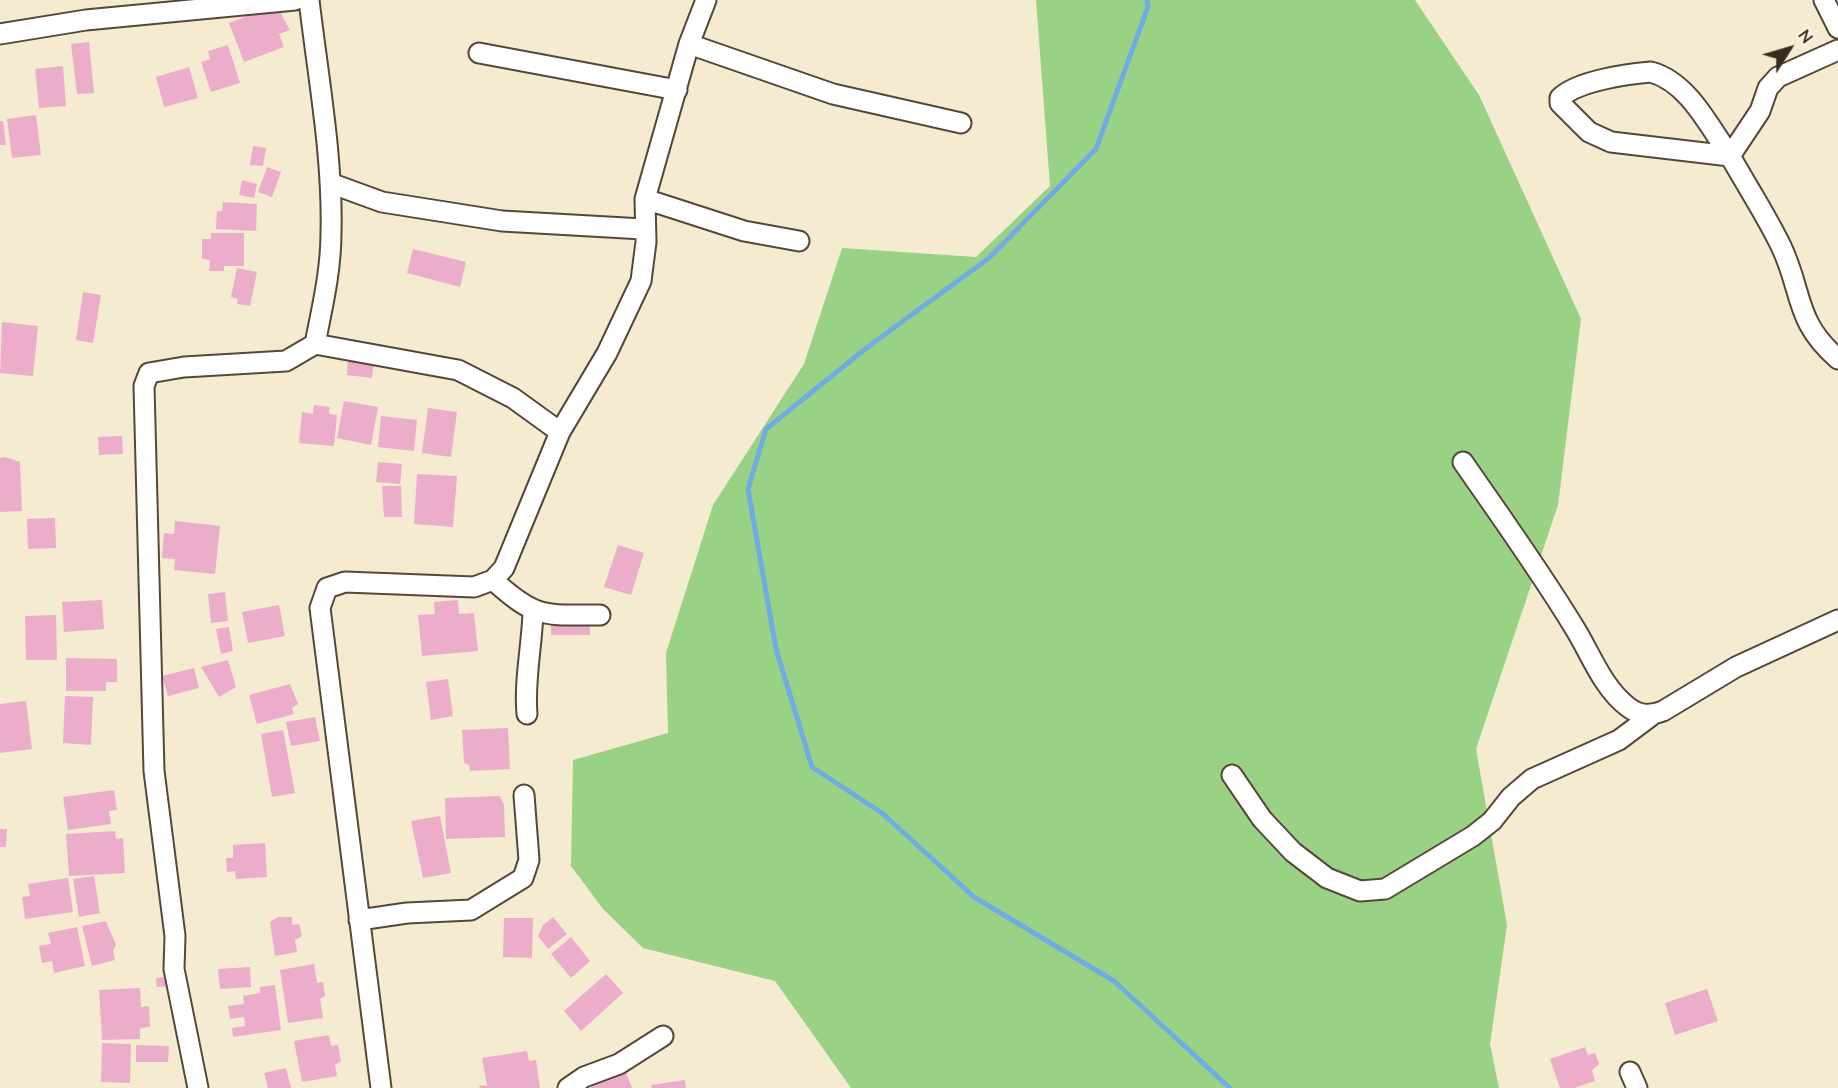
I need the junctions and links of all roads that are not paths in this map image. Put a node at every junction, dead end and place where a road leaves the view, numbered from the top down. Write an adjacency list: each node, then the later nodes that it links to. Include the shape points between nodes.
1 (295, 0): 5 (street)
2 (309, 0): 14 (street)
3 (706, 0): 8 (street)
4 (1824, 0): 6 (street)
5 (133, 8): 7 (street)
6 (1838, 28)
7 (0, 34)
8 (689, 44): 11 (street); 12 (street, via 833,94)
9 (1838, 50): 13 (street, via 1778,77)
10 (480, 53): 11 (street)
11 (677, 90): 15 (street)
12 (961, 123)
13 (1730, 156): 13 (street, via 1682,90 1664,76 1629,74 1568,91 1559,98 1589,132 1611,142); 19 (street, via 1782,248 1811,331)
14 (330, 183): 16 (street, via 382,202 502,221); 18 (street, via 331,235)
15 (645, 199): 16 (street); 17 (street, via 744,231)
16 (643, 229): 20 (street, via 641,281 607,352)
17 (799, 241)
18 (315, 344): 20 (street, via 458,370 513,398); 32 (street, via 286,361 149,373 144,386 155,771 175,936 174,969)
19 (1838, 359)
20 (560, 432): 22 (street, via 504,568)
21 (1463, 462): 27 (street, via 1575,628 1608,686 1628,707)
22 (493, 580): 23 (street); 30 (street, via 474,587 345,582 327,588 320,608 322,644)
23 (533, 612): 24 (street); 26 (street, via 532,655 525,687)
24 (600, 615)
25 (1838, 620): 27 (street, via 1736,667)
26 (527, 714)
27 (1651, 716): 28 (street, via 1619,740 1532,779 1474,836 1385,890 1360,891 1327,878 1277,835)
28 (1231, 775)
29 (524, 795): 30 (street, via 529,860 523,878 471,910)
30 (359, 920): 33 (street)
31 (663, 1036): 34 (street)
32 (198, 1088)
33 (381, 1088)
34 (568, 1088)

